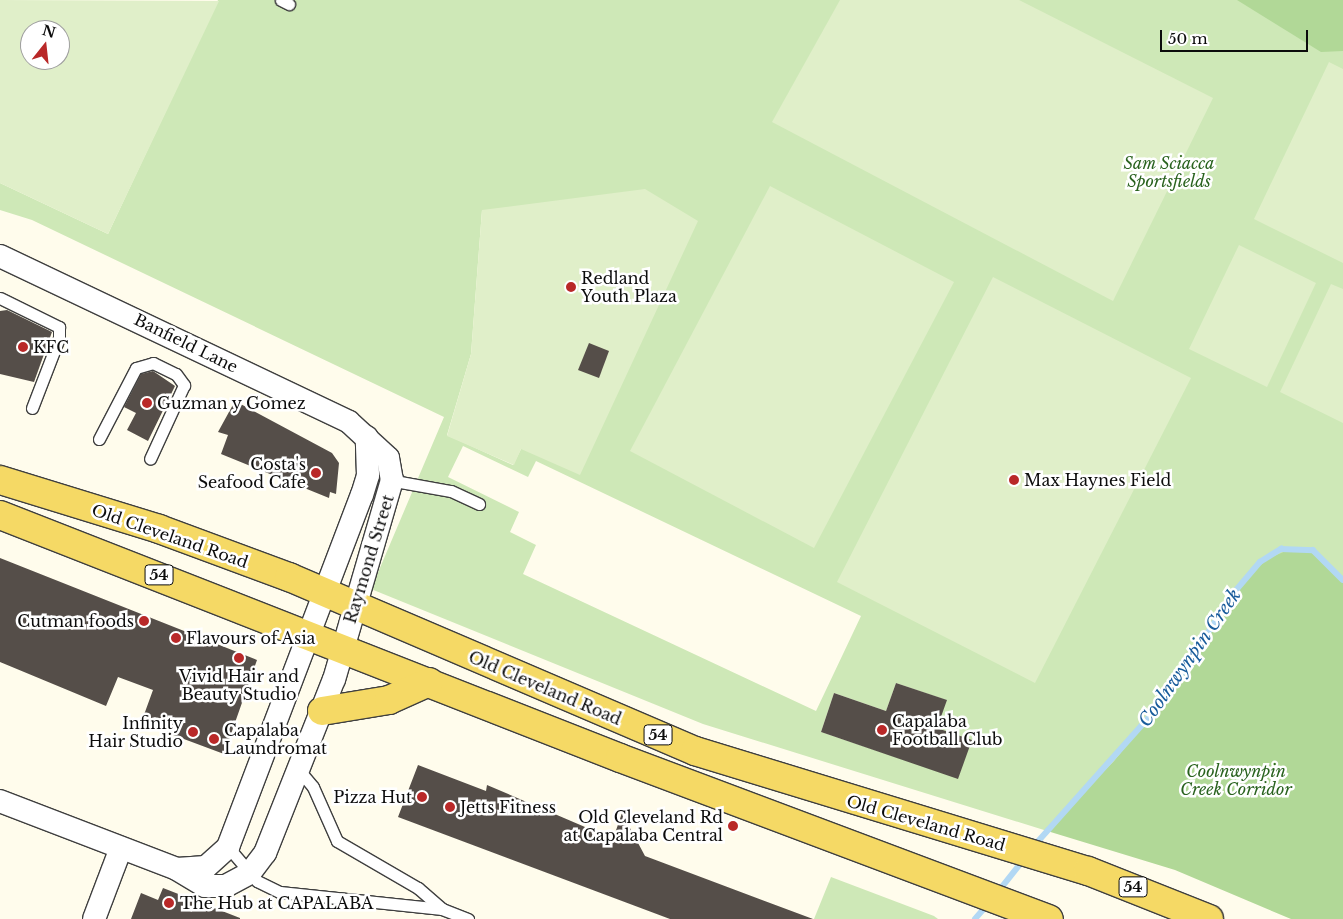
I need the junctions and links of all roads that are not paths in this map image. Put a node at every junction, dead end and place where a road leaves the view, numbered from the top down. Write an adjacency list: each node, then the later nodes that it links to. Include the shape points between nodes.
1 (0, 256): 4 (street, Banfield Lane, via 348,422)
2 (0, 298): 3 (lane, via 59,326 59,338)
3 (32, 408)
4 (367, 437): 7 (street, Raymond Street); 9 (street, Raymond Street, via 388,458)
5 (99, 439): 6 (lane, via 136,368 153,363 176,374 184,385)
6 (150, 459)
7 (368, 475): 9 (lane); 12 (street, Raymond Street)
8 (0, 480): 12 (main road, Old Cleveland Road / 54, via 175,535)
9 (392, 480): 10 (lane, via 446,490); 13 (street, Raymond Street)
10 (478, 504)
11 (2, 516): 14 (main road, 54)
12 (324, 593): 13 (main road, Old Cleveland Road / 54); 14 (street, Raymond Street)
13 (353, 606): 15 (street, Raymond Street); 28 (main road, Old Cleveland Road / 54, via 695,751 1088,870)
14 (309, 634): 15 (main road, 54); 20 (street, Raymond Street)
15 (342, 647): 16 (main road, 54); 17 (street, Raymond Street)
16 (429, 682): 17 (main road, via 390,700); 27 (main road, 54)
17 (322, 711): 18 (street, Raymond Street)
18 (298, 769): 23 (street, Raymond Street, via 265,853); 24 (lane, via 313,787 337,841 418,888)
19 (0, 801): 21 (street, Raymond Street)
20 (228, 847): 22 (street, Raymond Street, via 206,867); 23 (lane)
21 (121, 848): 22 (street, Raymond Street); 25 (street)
22 (177, 869): 23 (street, Raymond Street, via 205,886 226,886)
23 (250, 873): 24 (lane, via 280,892)
24 (441, 914): 26 (lane)
25 (94, 919)
26 (468, 919)
27 (1049, 919)
28 (1209, 919)

